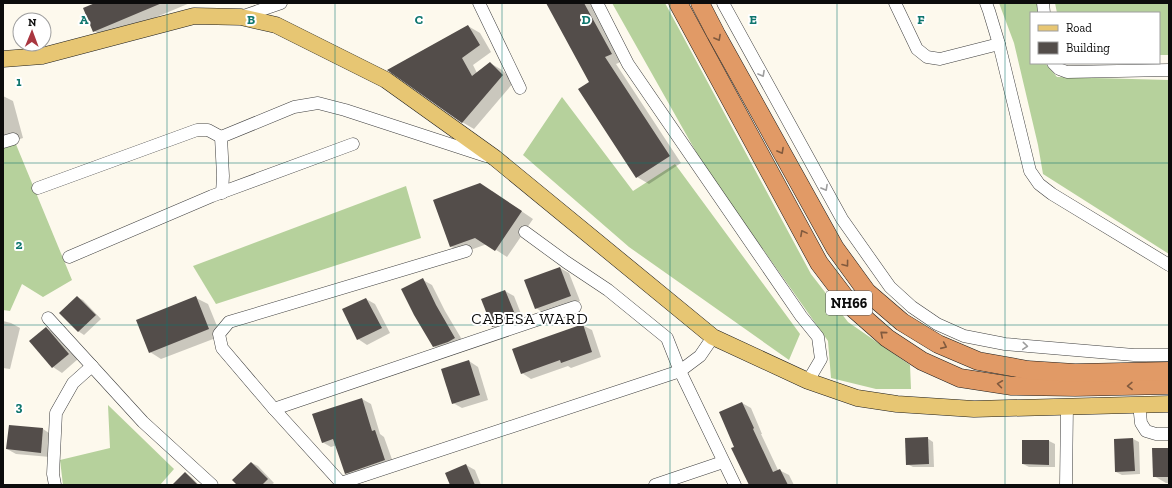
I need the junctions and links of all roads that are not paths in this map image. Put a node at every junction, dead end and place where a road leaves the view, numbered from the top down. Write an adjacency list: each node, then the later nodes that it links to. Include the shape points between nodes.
1 (281, 3): 9 (street)
2 (479, 3): 14 (street)
3 (597, 3): 31 (street, via 628,64 818,337 822,359)
4 (678, 3): 32 (highway, NH66, one-way to 4, via 1012,386 960,378 922,361 887,338 854,309 819,263)
5 (700, 3): 30 (highway, NH66, one-way to 30, via 835,248 867,292 902,322 938,344 978,361 1028,370 1075,373)
6 (723, 3): 27 (street, one-way to 27, via 842,219 890,287 912,308 937,324 964,336 1005,344 1134,355)
7 (895, 3): 10 (street, via 917,49 927,57 940,59)
8 (986, 3): 10 (street)
9 (241, 17): 11 (main road, via 194,16 42,56); 17 (main road, via 276,25 386,80)
10 (999, 44): 23 (street, via 1030,171 1039,184)
11 (4, 57)
12 (1054, 64): 13 (street, via 1067,72)
13 (1169, 70)
14 (520, 88)
15 (221, 137): 17 (street, via 294,107 318,103); 18 (street, via 208,130 197,130); 19 (street)
16 (353, 144): 19 (street)
17 (495, 158): 26 (main road)
18 (38, 188)
19 (222, 193): 22 (street)
20 (525, 232): 29 (street, via 608,290 667,338)
21 (466, 251): 36 (street, via 229,322 219,334 222,348)
22 (69, 257)
23 (1169, 265)
24 (575, 307): 36 (street)
25 (48, 318): 28 (street)
26 (714, 337): 29 (street, via 700,356); 31 (main road)
27 (1169, 355)
28 (92, 366): 40 (street, via 73,383 56,413 53,474); 41 (street, via 143,422)
29 (680, 371): 38 (street); 39 (street)
30 (1169, 371)
31 (808, 381): 35 (main road, via 856,398 897,404 974,409)
32 (1169, 385)
33 (1139, 404): 34 (main road); 35 (main road); 37 (street, via 1141,423 1146,431)
34 (1169, 404)
35 (1067, 406): 44 (street)
36 (274, 409): 39 (street)
37 (1169, 434)
38 (724, 462): 42 (street); 43 (street)
39 (342, 484)
40 (55, 485)
41 (212, 485)
42 (655, 485)
43 (735, 485)
44 (1066, 485)

